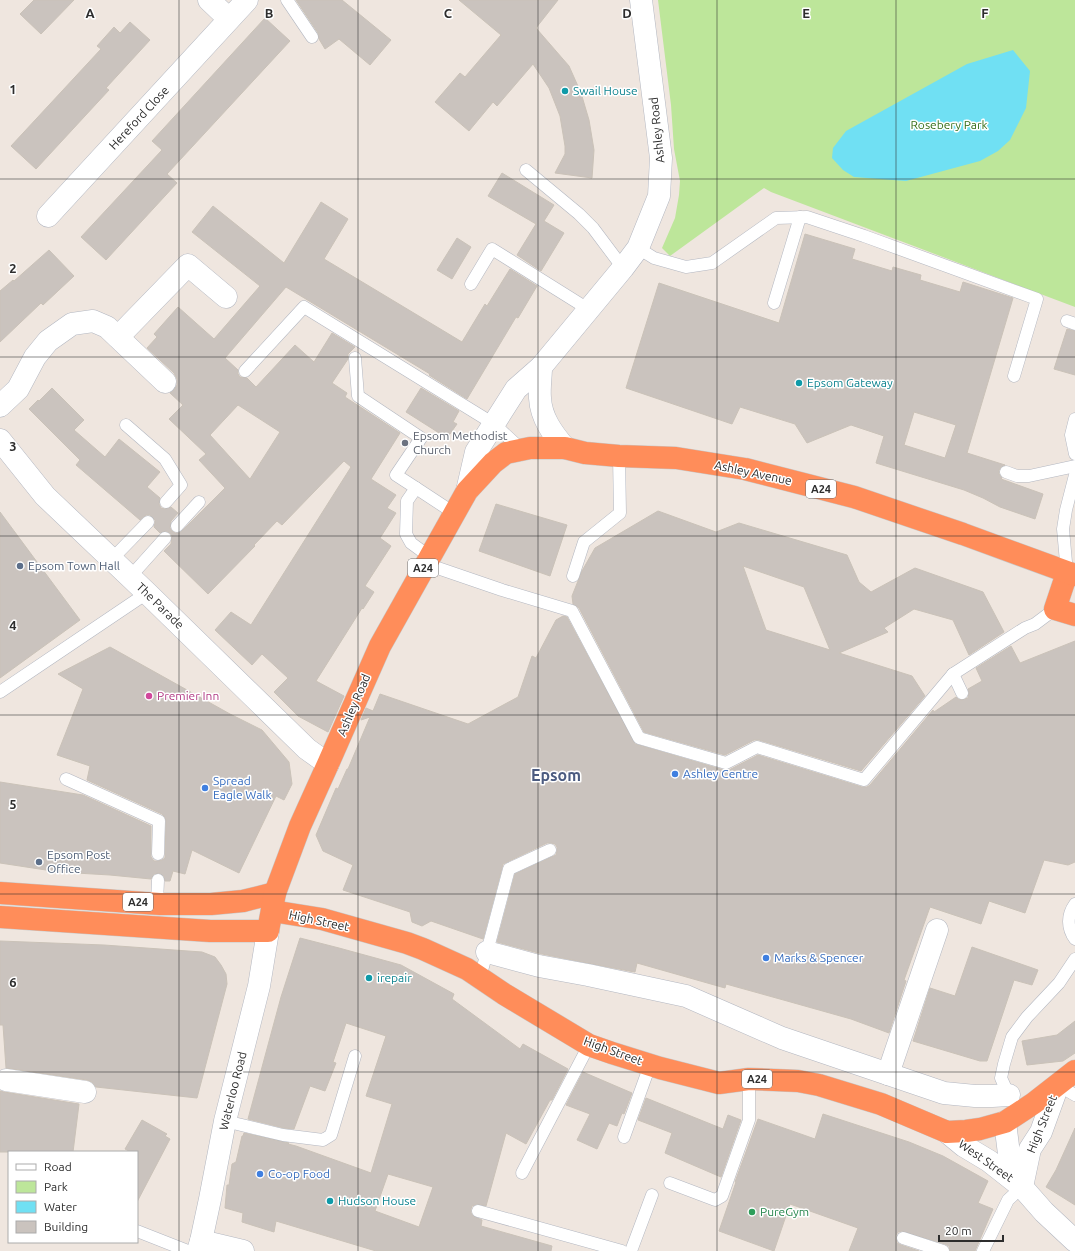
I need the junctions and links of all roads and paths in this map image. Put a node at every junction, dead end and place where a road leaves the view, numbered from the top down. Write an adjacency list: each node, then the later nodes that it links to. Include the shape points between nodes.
1 (210, 0): 5 (street)
2 (247, 0): 5 (street, Hereford Close)
3 (287, 0): 6 (lane)
4 (641, 0): 10 (street, Ashley Road, via 661,158 659,196)
5 (229, 19): 8 (street, Hereford Close)
6 (312, 36)
7 (526, 170): 11 (lane, via 593,228)
8 (48, 216)
9 (800, 217): 10 (lane, via 776,218 712,263 686,266 654,258); 14 (lane); 20 (lane, via 864,236 1036,299)
10 (638, 248): 11 (street, Ashley Road)
11 (623, 268): 15 (street, Ashley Road)
12 (471, 284): 15 (lane, via 492,249)
13 (226, 297): 16 (street, via 188,265)
14 (774, 303)
15 (588, 309): 18 (street, Ashley Road)
16 (118, 337): 21 (street); 22 (street, via 108,326 93,321 72,324 48,341 35,357 18,389)
17 (355, 358): 35 (lane, via 358,396 421,438 396,475)
18 (542, 367): 24 (street, Ashley Road, via 516,389); 27 (street, via 540,399 544,418)
19 (245, 371): 24 (lane, via 304,307)
20 (1014, 376)
21 (165, 382)
22 (0, 406)
23 (1075, 419): 29 (lane, via 1071,435)
24 (494, 424): 28 (lane); 36 (street, Ashley Road, via 476,452)
25 (126, 425): 37 (lane, via 165,459 181,485)
26 (0, 440): 43 (street, The Parade, via 44,496)
27 (565, 448): 28 (highway, Ashley Avenue / A24); 30 (highway, Ashley Avenue / A24, via 585,453)
28 (522, 450): 31 (highway, Ashley Avenue / A24, via 506,453)
29 (1075, 454)
30 (619, 456): 45 (highway, Ashley Avenue / A24, via 676,458 737,468 846,495); 46 (lane, via 620,513 584,542)
31 (493, 463): 36 (highway, Ashley Road / A24)
32 (1075, 466): 33 (lane, via 1029,476 1017,476)
33 (1006, 472)
34 (1075, 475): 45 (lane, via 1063,529)
35 (416, 488): 39 (lane); 44 (lane, via 407,501 406,534)
36 (467, 490): 39 (highway, Ashley Road / A24)
37 (166, 502)
38 (199, 502): 41 (lane)
39 (454, 513): 44 (highway, Ashley Road / A24)
40 (148, 522): 43 (lane)
41 (177, 526)
42 (165, 538): 47 (lane)
43 (111, 560): 47 (street, The Parade)
44 (428, 560): 50 (lane, via 502,590 572,611 639,738 726,763 757,747 864,780); 53 (highway, Ashley Road / A24, via 380,646)
45 (1071, 574): 49 (highway)
46 (573, 576)
47 (130, 577): 48 (street, The Parade)
48 (147, 593): 51 (lane); 53 (street, The Parade, via 307,749)
49 (1065, 612): 50 (lane, via 1025,628)
50 (953, 674): 52 (lane)
51 (0, 692)
52 (962, 693)
53 (328, 764): 61 (highway, Ashley Road / A24, via 300,826)
54 (66, 778): 56 (lane, via 158,821)
55 (550, 850): 65 (lane, via 509,869)
56 (158, 854)
57 (158, 880): 59 (lane)
58 (0, 893): 59 (highway, High Street / A24)
59 (157, 903): 61 (highway, High Street / A24, via 211,904 243,901)
60 (1075, 904): 64 (lane, via 1069,914 1068,923)
61 (272, 912): 62 (highway, High Street / A24, via 210,931); 67 (highway, High Street / A24, via 322,919 407,943); 78 (street, Waterloo Road, via 259,986)
62 (0, 917)
63 (937, 930): 72 (street)
64 (1075, 939)
65 (487, 952): 67 (lane); 72 (street, via 539,966 686,996 782,1038)
66 (1075, 960): 77 (lane, via 1059,983 1012,1037 1001,1078)
67 (480, 978): 68 (highway, High Street / A24)
68 (589, 1045): 70 (highway, High Street / A24); 81 (lane)
69 (355, 1056): 78 (lane, via 331,1135 323,1140 283,1135)
70 (650, 1065): 73 (highway, High Street / A24, via 719,1083); 80 (lane)
71 (1075, 1071): 75 (highway, A24)
72 (888, 1074): 77 (street, via 944,1093 992,1096)
73 (749, 1079): 79 (highway, High Street / A24, via 798,1081 819,1085 881,1104); 82 (lane, via 749,1120 722,1196 715,1200)
74 (6, 1080): 76 (street)
75 (1067, 1090): 77 (highway, A24); 83 (street, High Street, via 1030,1149)
76 (84, 1092)
77 (1011, 1110): 79 (highway, A24, via 980,1129); 83 (street)
78 (225, 1121): 89 (street, Waterloo Road)
79 (947, 1132): 83 (street, West Street)
80 (624, 1137)
81 (522, 1173)
82 (670, 1183)
83 (1017, 1183): 88 (street, West Street); 94 (lane)
84 (652, 1196): 92 (lane)
85 (478, 1211): 91 (lane)
86 (138, 1231): 89 (lane)
87 (903, 1238): 93 (lane)
88 (1072, 1244)
89 (196, 1248): 90 (street)
90 (243, 1251)
91 (622, 1251)
92 (632, 1251)
93 (943, 1251)
94 (983, 1251)

